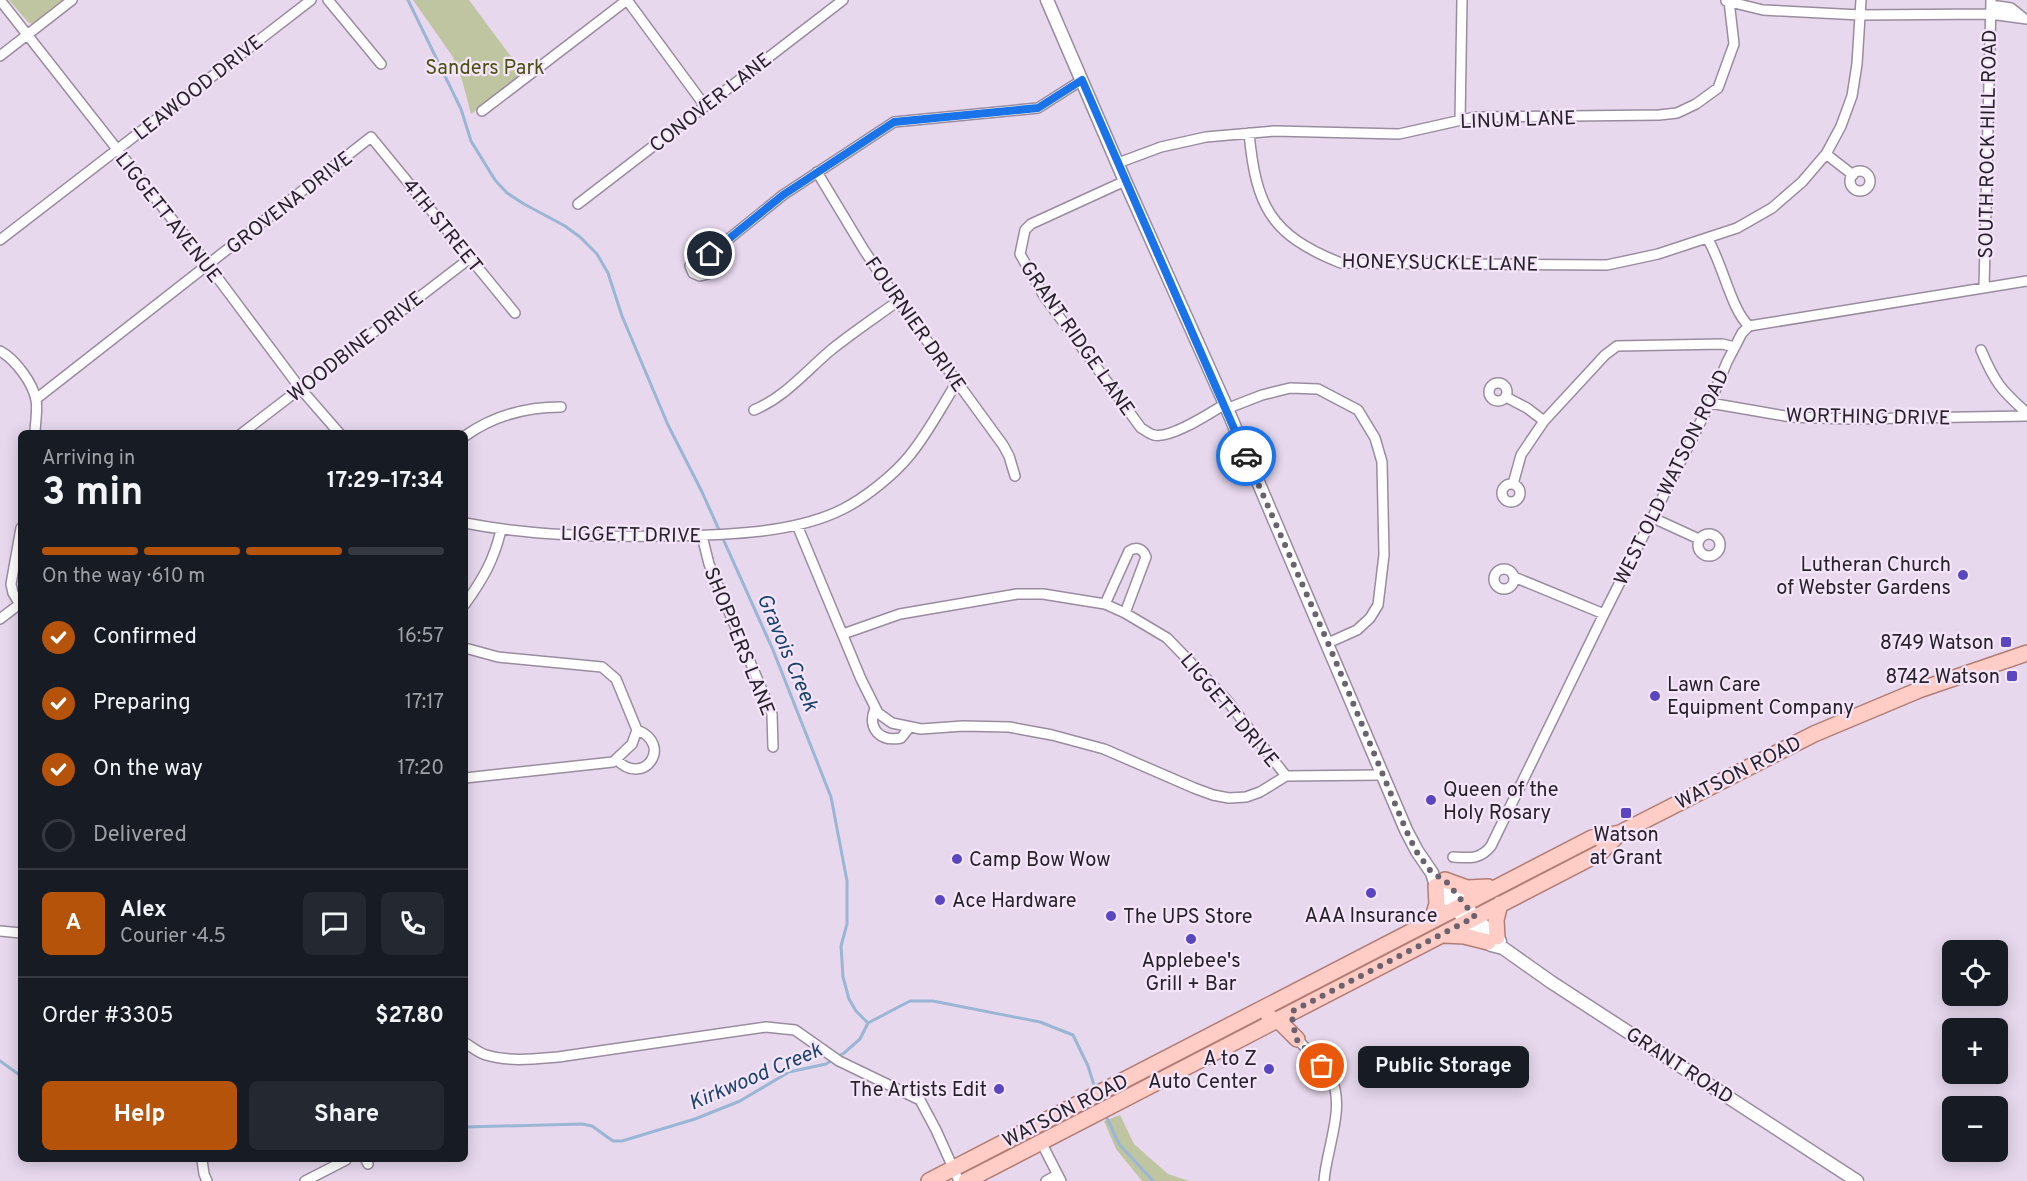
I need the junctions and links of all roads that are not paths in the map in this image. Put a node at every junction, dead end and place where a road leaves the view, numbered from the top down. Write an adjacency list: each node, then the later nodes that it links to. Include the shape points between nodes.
1 (0, 0): 14 (street, LIGGETT AVENUE)
2 (72, 0): 14 (street)
3 (311, 0): 23 (street, LEAWOOD DRIVE)
4 (328, 0): 16 (street)
5 (627, 0): 18 (street); 19 (street)
6 (843, 0): 18 (street, CONOVER LANE)
7 (1047, 0): 17 (street, GRANT ROAD)
8 (1462, 0): 20 (street)
9 (1861, 0): 12 (street, HONEYSUCKLE LANE)
10 (1726, 1): 12 (street, via 1763,10); 20 (street, LINUM LANE, via 1734,44 1718,88 1696,104 1659,116)
11 (1991, 6): 12 (street); 13 (street); 36 (street, SOUTH ROCK HILL ROAD)
12 (1860, 15): 24 (street, HONEYSUCKLE LANE, via 1852,96)
13 (2026, 19)
14 (27, 36): 15 (street); 23 (street, LIGGETT AVENUE)
15 (0, 56)
16 (381, 64)
17 (1082, 80): 25 (street, GRANT ROAD); 26 (street, via 1038,108 894,122)
18 (705, 106): 29 (street, CONOVER LANE)
19 (482, 111)
20 (1460, 120): 21 (street, LINUM LANE, via 1400,134)
21 (1249, 133): 25 (street, LINUM LANE, via 1161,147); 30 (street, HONEYSUCKLE LANE, via 1257,189 1266,208 1296,241 1341,263 1607,265)
22 (371, 137): 33 (street, 4TH STREET); 34 (street, GROVENA DRIVE)
23 (116, 150): 31 (street, LEAWOOD DRIVE); 34 (street, LIGGETT AVENUE)
24 (1826, 154): 27 (street); 30 (street, HONEYSUCKLE LANE, via 1803,182 1772,208 1737,228)
25 (1118, 163): 28 (street, GRANT ROAD)
26 (817, 172): 32 (street); 37 (street, FOURNIER DRIVE)
27 (1853, 175)
28 (1125, 181): 49 (street, GRANT ROAD); 49 (street, GRANT RIDGE LANE, via 1031,224 1025,230 1020,254 1044,296 1141,428 1162,436)
29 (578, 204)
30 (1707, 238): 39 (street, via 1738,312)
31 (0, 240)
32 (710, 254)
33 (469, 259): 38 (street, 4TH STREET); 44 (street, WOODBINE DRIVE)
34 (208, 265): 44 (street, LIGGETT AVENUE); 46 (street, GROVENA DRIVE)
35 (2027, 281): 36 (street)
36 (1984, 288): 39 (street)
37 (898, 301): 43 (street, FOURNIER DRIVE); 50 (street, via 831,350 770,403)
38 (515, 313)
39 (1749, 326): 40 (street, WEST OLD WATSON ROAD)
40 (1735, 346): 47 (street, WEST OLD WATSON ROAD); 52 (street, via 1617,346)
41 (1981, 350): 51 (street, via 1993,378)
42 (0, 351): 46 (street, via 23,371)
43 (957, 382): 57 (street, FOURNIER DRIVE, via 1003,445); 61 (street, LIGGETT DRIVE, via 910,455 891,474 843,509)
44 (300, 388): 54 (street, WOODBINE DRIVE); 55 (street, LIGGETT AVENUE)
45 (1506, 397): 52 (street)
46 (36, 399): 53 (street)
47 (1710, 403): 51 (street, WORTHING DRIVE, via 1791,417); 59 (street, WEST OLD WATSON ROAD)
48 (561, 406): 56 (street, via 518,412)
49 (1226, 407): 77 (street, GRANT ROAD); 77 (street, via 1290,388 1318,389 1358,410 1376,438 1382,462 1384,555 1378,605 1357,630)
50 (754, 410)
51 (2027, 415)
52 (1544, 421): 58 (street, via 1521,454)
53 (35, 430)
54 (246, 430)
55 (337, 430)
56 (468, 434)
57 (1015, 476)
58 (1513, 484)
59 (1653, 518): 64 (street); 74 (street, WEST OLD WATSON ROAD)
60 (468, 524): 62 (street, LIGGETT DRIVE)
61 (796, 525): 63 (street, LIGGETT DRIVE); 76 (street)
62 (501, 530): 63 (street, LIGGETT DRIVE, via 606,537); 69 (street, via 496,552)
63 (702, 536): 83 (street, SHOPPERS LANE, via 709,564 772,714)
64 (1699, 539)
65 (18, 545): 67 (street)
66 (1514, 577): 74 (street)
67 (12, 578): 68 (street); 70 (street)
68 (18, 587)
69 (468, 600)
70 (18, 601)
71 (1105, 604): 73 (street, LIGGETT DRIVE); 73 (street, via 1129,551 1139,548 1146,557); 76 (street, LIGGETT DRIVE, via 1017,594 900,614)
72 (18, 606): 75 (street)
73 (1125, 612): 86 (street, LIGGETT DRIVE, via 1167,638 1225,698)
74 (1604, 614): 89 (street, WEST OLD WATSON ROAD, via 1491,846 1475,858)
75 (0, 619)
76 (843, 634): 80 (street)
77 (1328, 643): 85 (street, GRANT ROAD)
78 (468, 649): 82 (street, via 498,657 602,667 616,679)
79 (2027, 654): 88 (main road, WATSON ROAD, via 1919,690 1835,724)
80 (875, 708): 81 (street, via 892,723); 81 (street, via 871,718 874,730 884,737 901,738)
81 (909, 728): 86 (street, via 1009,727 1053,735 1104,749 1194,788 1228,798 1260,792)
82 (637, 730): 84 (street, via 632,744); 84 (street, via 654,742 650,763 633,770)
83 (773, 747)
84 (616, 759): 87 (street)
85 (1382, 775): 86 (street, LIGGETT DRIVE); 90 (street, GRANT ROAD, via 1416,851)
86 (1286, 776)
87 (468, 778)
88 (1620, 833): 91 (main road, WATSON ROAD, via 1592,838); 92 (main road, WATSON ROAD, via 1600,853)
89 (1453, 857)
90 (1438, 880): 91 (main road, via 1467,888); 93 (street, GRANT ROAD); 95 (main road)
91 (1497, 886): 93 (main road, WATSON ROAD)
92 (1500, 904): 94 (main road, WATSON ROAD); 99 (main road)
93 (1460, 906): 94 (street, GRANT ROAD); 95 (main road, WATSON ROAD)
94 (1471, 919): 98 (main road, WATSON ROAD); 99 (street, GRANT ROAD)
95 (1432, 920): 101 (main road, WATSON ROAD)
96 (0, 931): 97 (street)
97 (18, 933)
98 (1441, 935): 99 (main road); 100 (main road, WATSON ROAD)
99 (1496, 942): 115 (street, GRANT ROAD)
100 (1294, 1011): 101 (main road, WATSON ROAD); 102 (main road)
101 (1264, 1018): 102 (main road); 104 (main road, WATSON ROAD, via 1112,1106); 107 (main road, WATSON ROAD, via 1084,1100)
102 (1296, 1039): 114 (street, via 1331,1078 1336,1092)
103 (468, 1045): 107 (street, via 484,1055 512,1060 558,1058 766,1027 795,1030 835,1058 920,1100)
104 (1041, 1142): 108 (street); 112 (main road, WATSON ROAD)
105 (202, 1162): 109 (street)
106 (342, 1162): 110 (street)
107 (956, 1175): 111 (main road, WATSON ROAD)
108 (1059, 1178): 113 (street)
109 (207, 1181)
110 (305, 1181)
111 (929, 1181)
112 (966, 1181)
113 (1046, 1181)
114 (1324, 1181)
115 (1857, 1181)

